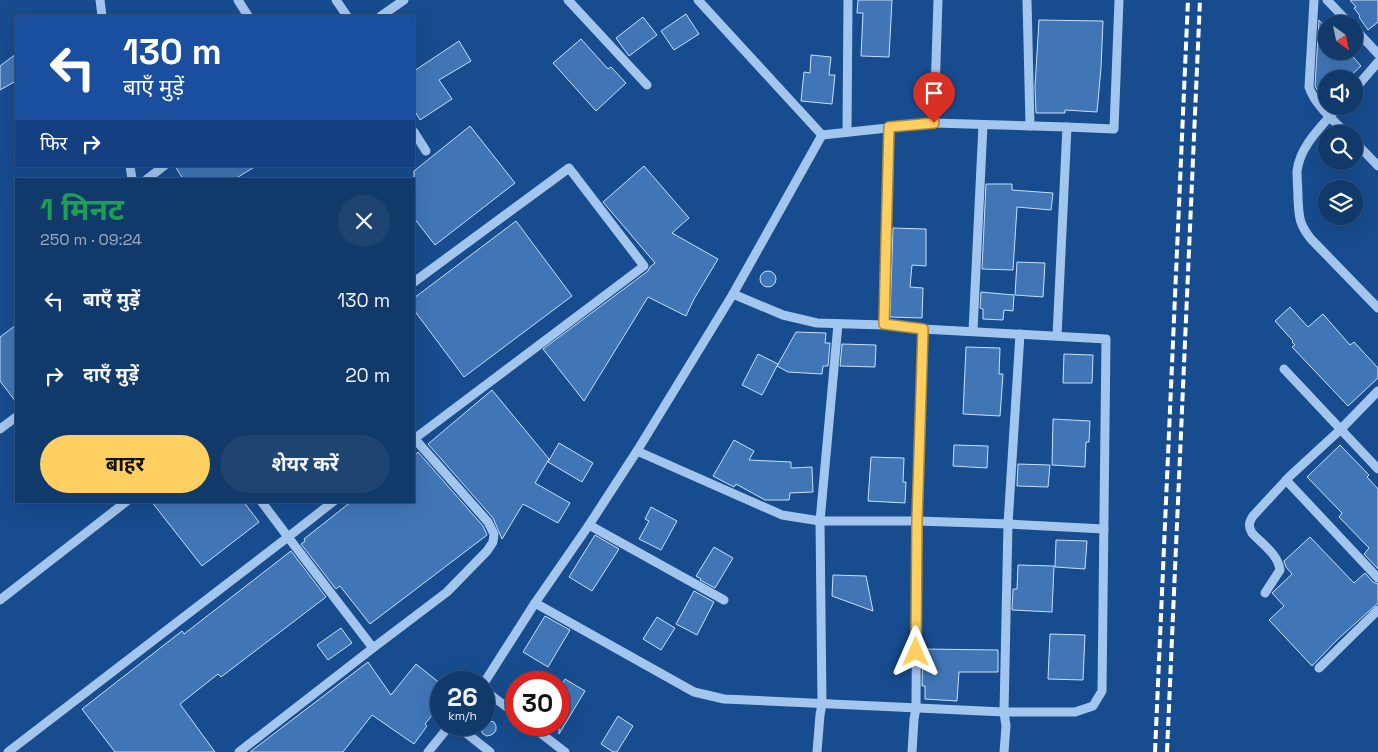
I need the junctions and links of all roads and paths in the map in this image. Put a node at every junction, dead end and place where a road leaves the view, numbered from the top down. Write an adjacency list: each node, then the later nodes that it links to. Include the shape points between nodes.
1 (100, 0): 13 (street)
2 (238, 0): 14 (street)
3 (336, 0): 15 (street)
4 (404, 0): 16 (street)
5 (568, 0): 22 (street)
6 (698, 0): 32 (street)
7 (848, 0): 30 (street)
8 (938, 0): 24 (street)
9 (1027, 0): 27 (street)
10 (1120, 0): 29 (street, via 1114,129)
11 (1314, 0): 23 (street, via 1309,88)
12 (1328, 0): 17 (street)
13 (102, 15)
14 (247, 15)
15 (346, 15)
16 (382, 15)
17 (1342, 15)
18 (1363, 38): 19 (street)
19 (1378, 54)
20 (1378, 62): 21 (street)
21 (1363, 80)
22 (647, 86)
23 (1330, 117): 26 (street); 40 (street, via 1300,158 1297,172 1302,229)
24 (934, 123): 25 (street); 28 (street)
25 (983, 124): 27 (street); 44 (street)
26 (1338, 125)
27 (1030, 126): 29 (street)
28 (889, 127): 30 (street); 42 (street)
29 (1067, 128): 46 (street)
30 (847, 132): 32 (street)
31 (415, 134): 34 (street)
32 (822, 135): 39 (street)
33 (1363, 150): 35 (street)
34 (426, 151)
35 (1378, 166)
36 (163, 167): 37 (street)
37 (147, 178)
38 (415, 281): 52 (street, via 569,168 644,266)
39 (733, 294): 41 (street, via 784,315); 54 (street)
40 (1378, 308)
41 (838, 324): 42 (street); 60 (street)
42 (884, 324): 43 (street)
43 (923, 329): 44 (street); 61 (street)
44 (973, 331): 45 (street)
45 (1020, 334): 46 (street); 62 (street)
46 (1058, 336): 64 (street, via 1106,339)
47 (1284, 369): 51 (street)
48 (1378, 391): 51 (street)
49 (15, 418): 50 (street)
50 (0, 429)
51 (1340, 430): 55 (street); 56 (street)
52 (415, 438)
53 (415, 440): 72 (street, via 488,522 494,534 493,542 447,592)
54 (637, 451): 60 (street, via 782,515); 63 (street)
55 (1378, 469)
56 (1286, 480): 66 (street); 67 (street, via 1249,522 1249,529 1279,564 1280,570)
57 (124, 503): 68 (street)
58 (262, 503): 65 (street)
59 (331, 503): 65 (street)
60 (820, 521): 61 (street); 75 (street)
61 (917, 521): 62 (street); 76 (street)
62 (1008, 524): 64 (street); 77 (street)
63 (589, 525): 69 (street); 70 (street)
64 (1104, 529): 77 (street, via 1102,691 1093,706 1075,712)
65 (288, 537): 72 (street); 81 (street)
66 (1378, 578)
67 (1264, 593)
68 (0, 600)
69 (724, 600)
70 (535, 603): 74 (street); 75 (street, via 694,692 724,700)
71 (1378, 610): 73 (street)
72 (373, 648): 82 (street)
73 (1319, 668)
74 (492, 671)
75 (822, 704): 76 (street); 86 (street)
76 (916, 708): 77 (street); 87 (street)
77 (1004, 712): 88 (street)
78 (441, 736): 83 (street)
79 (470, 736): 84 (street)
80 (544, 736): 85 (street)
81 (8, 752)
82 (239, 752)
83 (428, 752)
84 (490, 752)
85 (565, 752)
86 (817, 752)
87 (912, 752)
88 (1004, 752)

